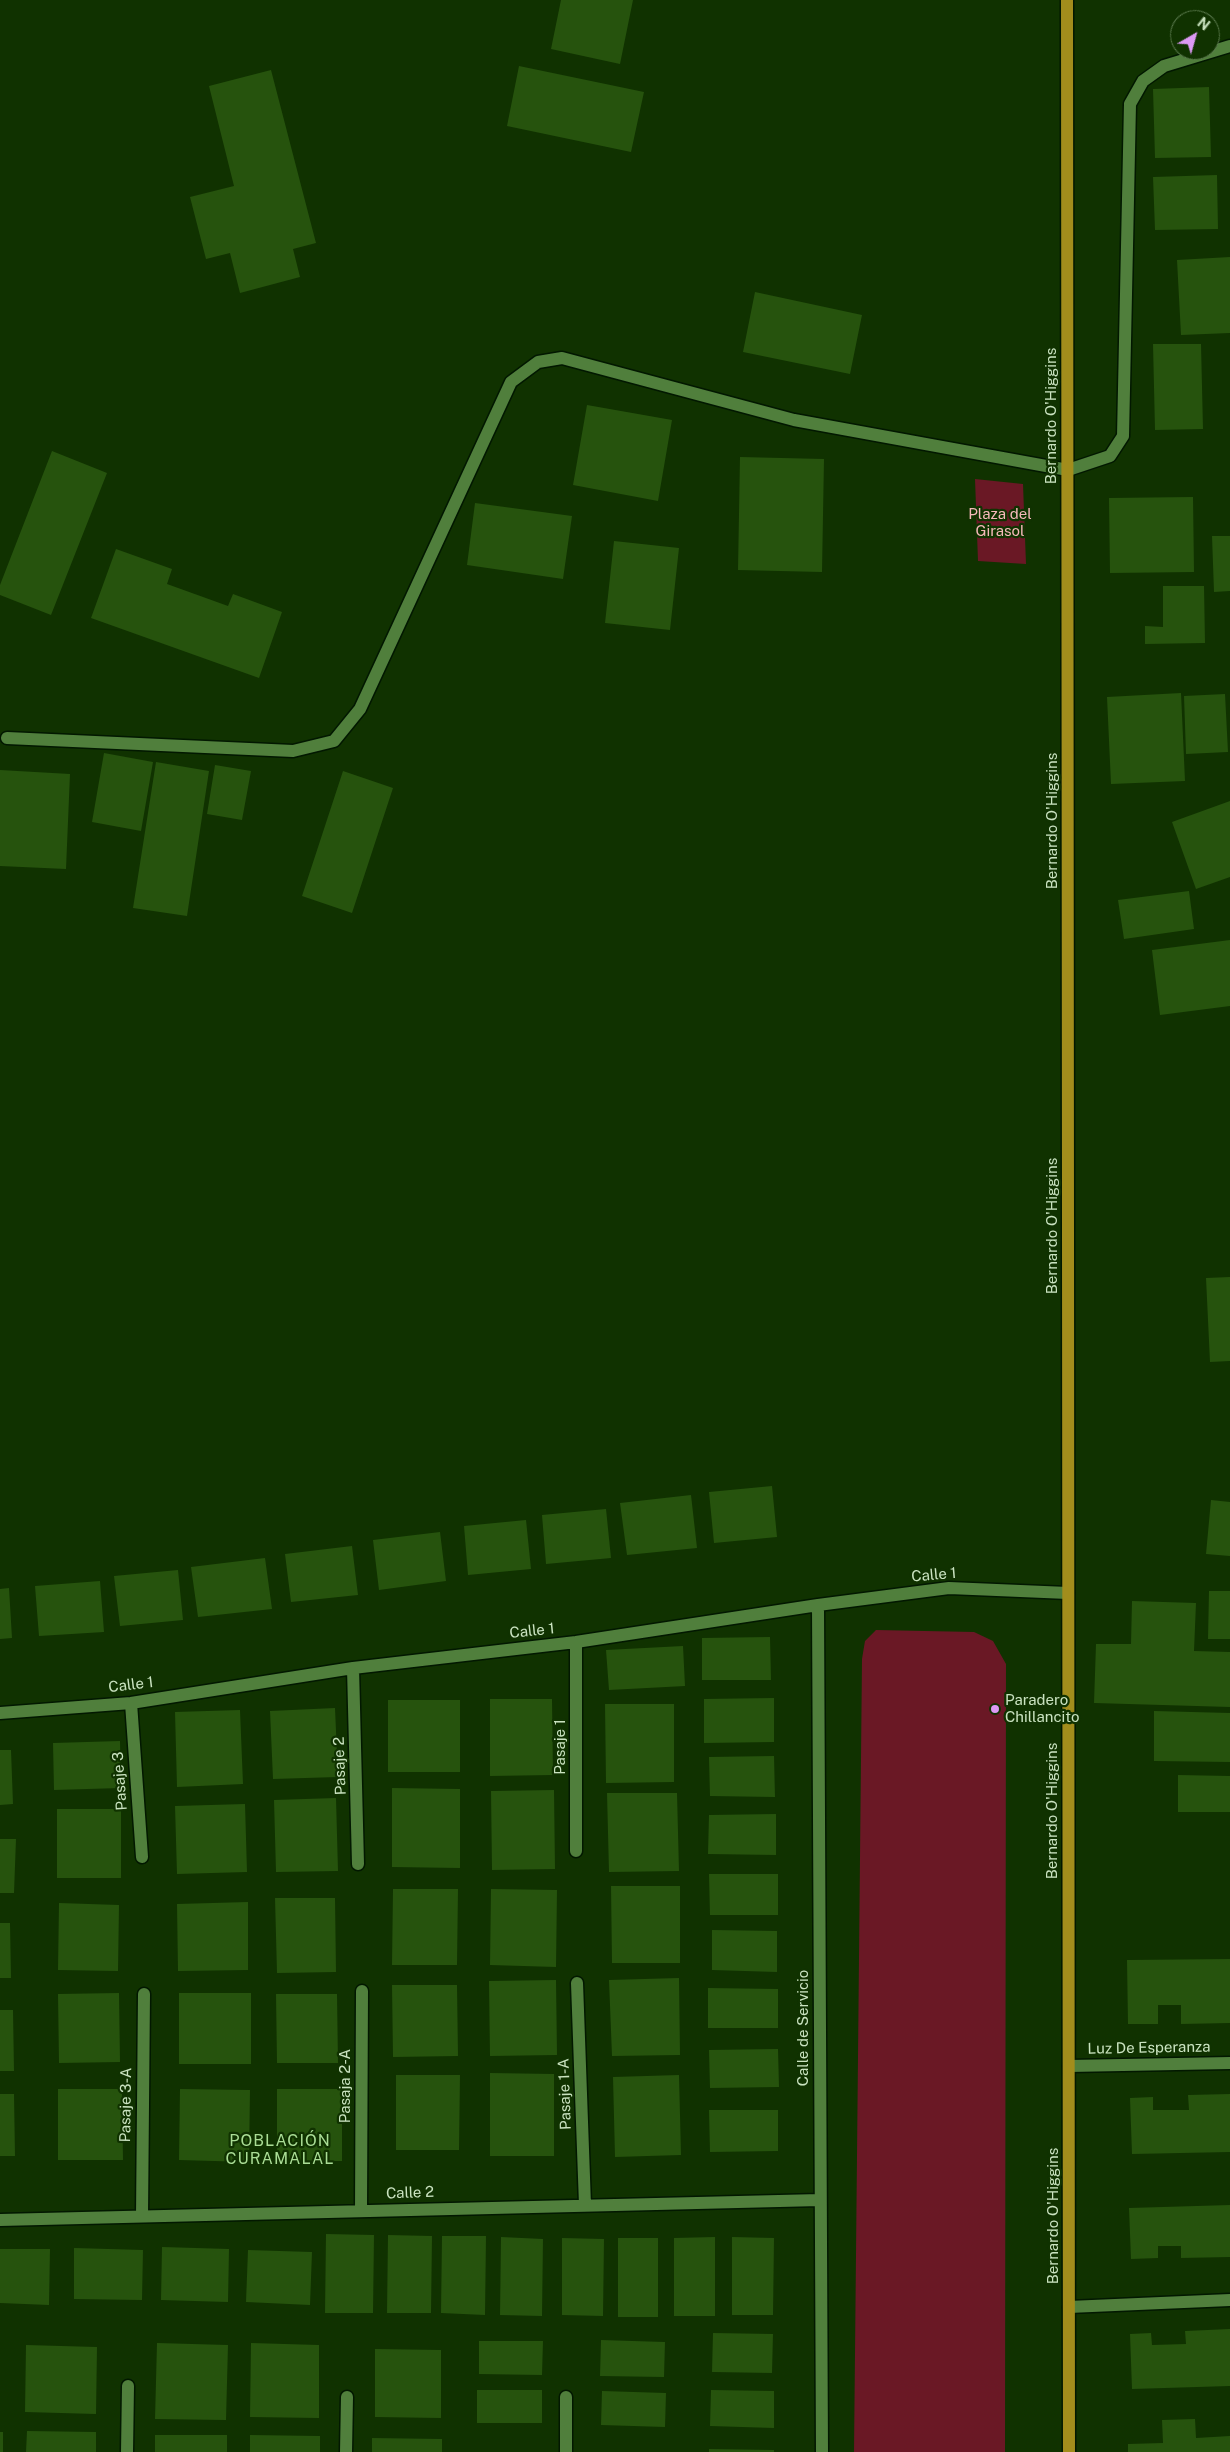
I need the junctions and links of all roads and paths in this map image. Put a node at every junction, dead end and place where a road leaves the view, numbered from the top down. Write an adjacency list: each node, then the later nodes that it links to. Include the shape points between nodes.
1 (1067, 0): 3 (main road, Bernardo O'Higgins)
2 (1230, 46): 3 (street, via 1156,70 1143,81 1130,104 1123,436 1110,456)
3 (1068, 470): 4 (street, via 794,420 562,358 538,362 511,382 360,709 334,741 293,752); 5 (main road, Bernardo O'Higgins)
4 (7, 738)
5 (1068, 1593): 6 (street, Calle 1, via 949,1588); 18 (main road, Bernardo O'Higgins)
6 (818, 1605): 7 (street, Calle 1); 19 (street, Calle de Servicio)
7 (576, 1642): 8 (street, Calle 1); 11 (street, Pasaje 1)
8 (353, 1668): 9 (street, Calle 1); 13 (street, Pasaje 2)
9 (131, 1703): 10 (street, Calle 1); 12 (street, Pasaje 3)
10 (0, 1713)
11 (576, 1852)
12 (142, 1857)
13 (358, 1864)
14 (577, 1983): 20 (street, Pasaje 1-A)
15 (362, 1991): 21 (street, Pasaja 2-A)
16 (144, 1994): 22 (street, Pasaje 3-A)
17 (1230, 2063): 18 (street, Luz De Esperanza)
18 (1069, 2066): 25 (main road, Bernardo O'Higgins)
19 (820, 2200): 20 (street, Calle 2); 32 (street, Calle de Servicio)
20 (585, 2205): 21 (street, Calle 2)
21 (361, 2211): 22 (street, Calle 2)
22 (142, 2216): 23 (street, Calle 2)
23 (0, 2220)
24 (1230, 2300): 25 (street)
25 (1069, 2307): 33 (main road, Bernardo O'Higgins)
26 (128, 2386): 29 (street)
27 (347, 2397): 30 (street)
28 (566, 2397): 31 (street)
29 (127, 2452)
30 (346, 2452)
31 (566, 2452)
32 (822, 2452)
33 (1070, 2452)

